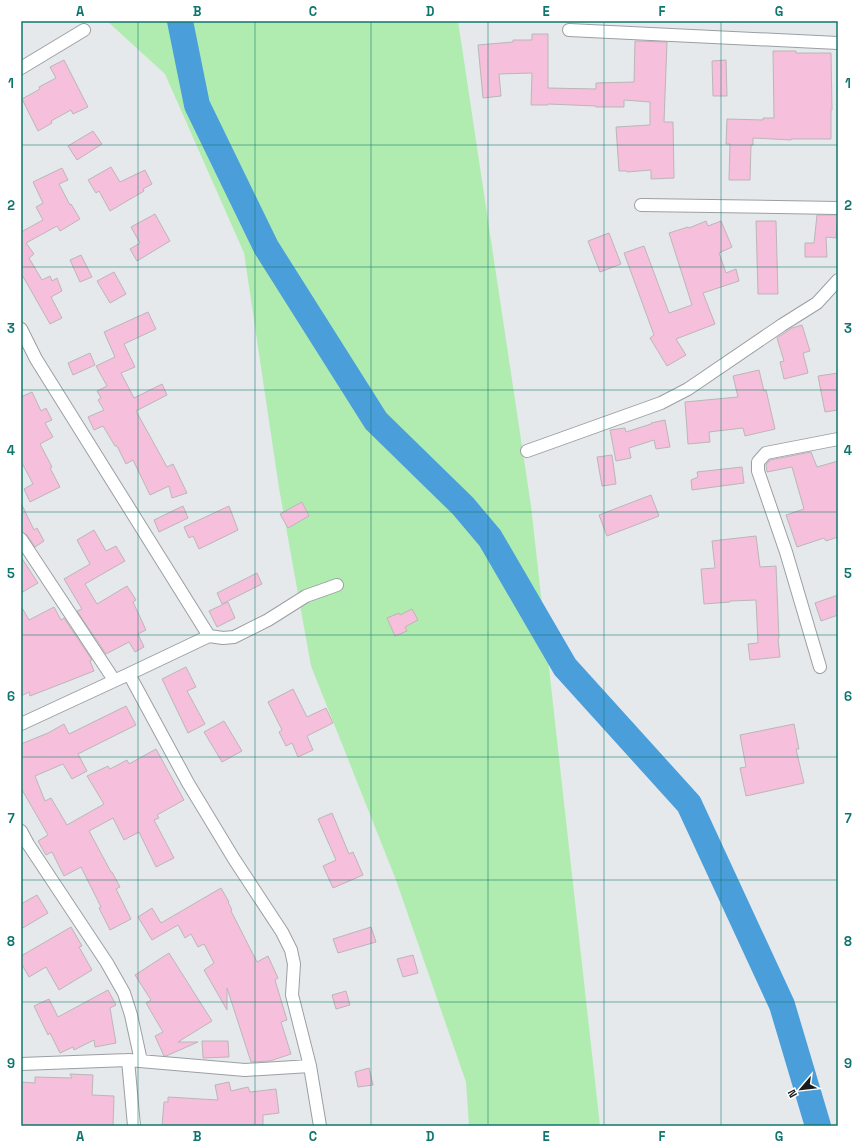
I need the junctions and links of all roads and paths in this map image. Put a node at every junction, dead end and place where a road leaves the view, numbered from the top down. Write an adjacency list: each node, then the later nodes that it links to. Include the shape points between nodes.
1 (84, 30): 4 (street)
2 (569, 30): 3 (street)
3 (838, 43)
4 (21, 68)
5 (641, 205): 6 (street)
6 (838, 208)
7 (838, 280): 10 (street, via 817,303 688,389 661,403)
8 (21, 329): 13 (street, via 36,359)
9 (838, 439): 14 (street, via 766,453 758,462 758,471 786,552)
10 (527, 451)
11 (21, 539): 16 (street)
12 (337, 586): 13 (street, via 306,596 268,620 234,637)
13 (209, 636): 15 (street)
14 (820, 667)
15 (129, 674): 16 (street); 22 (street, via 188,783 291,950 294,964 292,995)
16 (114, 680): 17 (street)
17 (21, 724)
18 (21, 831): 20 (street, via 124,993)
19 (128, 1060): 20 (street); 21 (street); 23 (street)
20 (141, 1062): 22 (street, via 244,1070)
21 (21, 1064)
22 (310, 1066): 24 (street)
23 (134, 1126)
24 (320, 1126)

